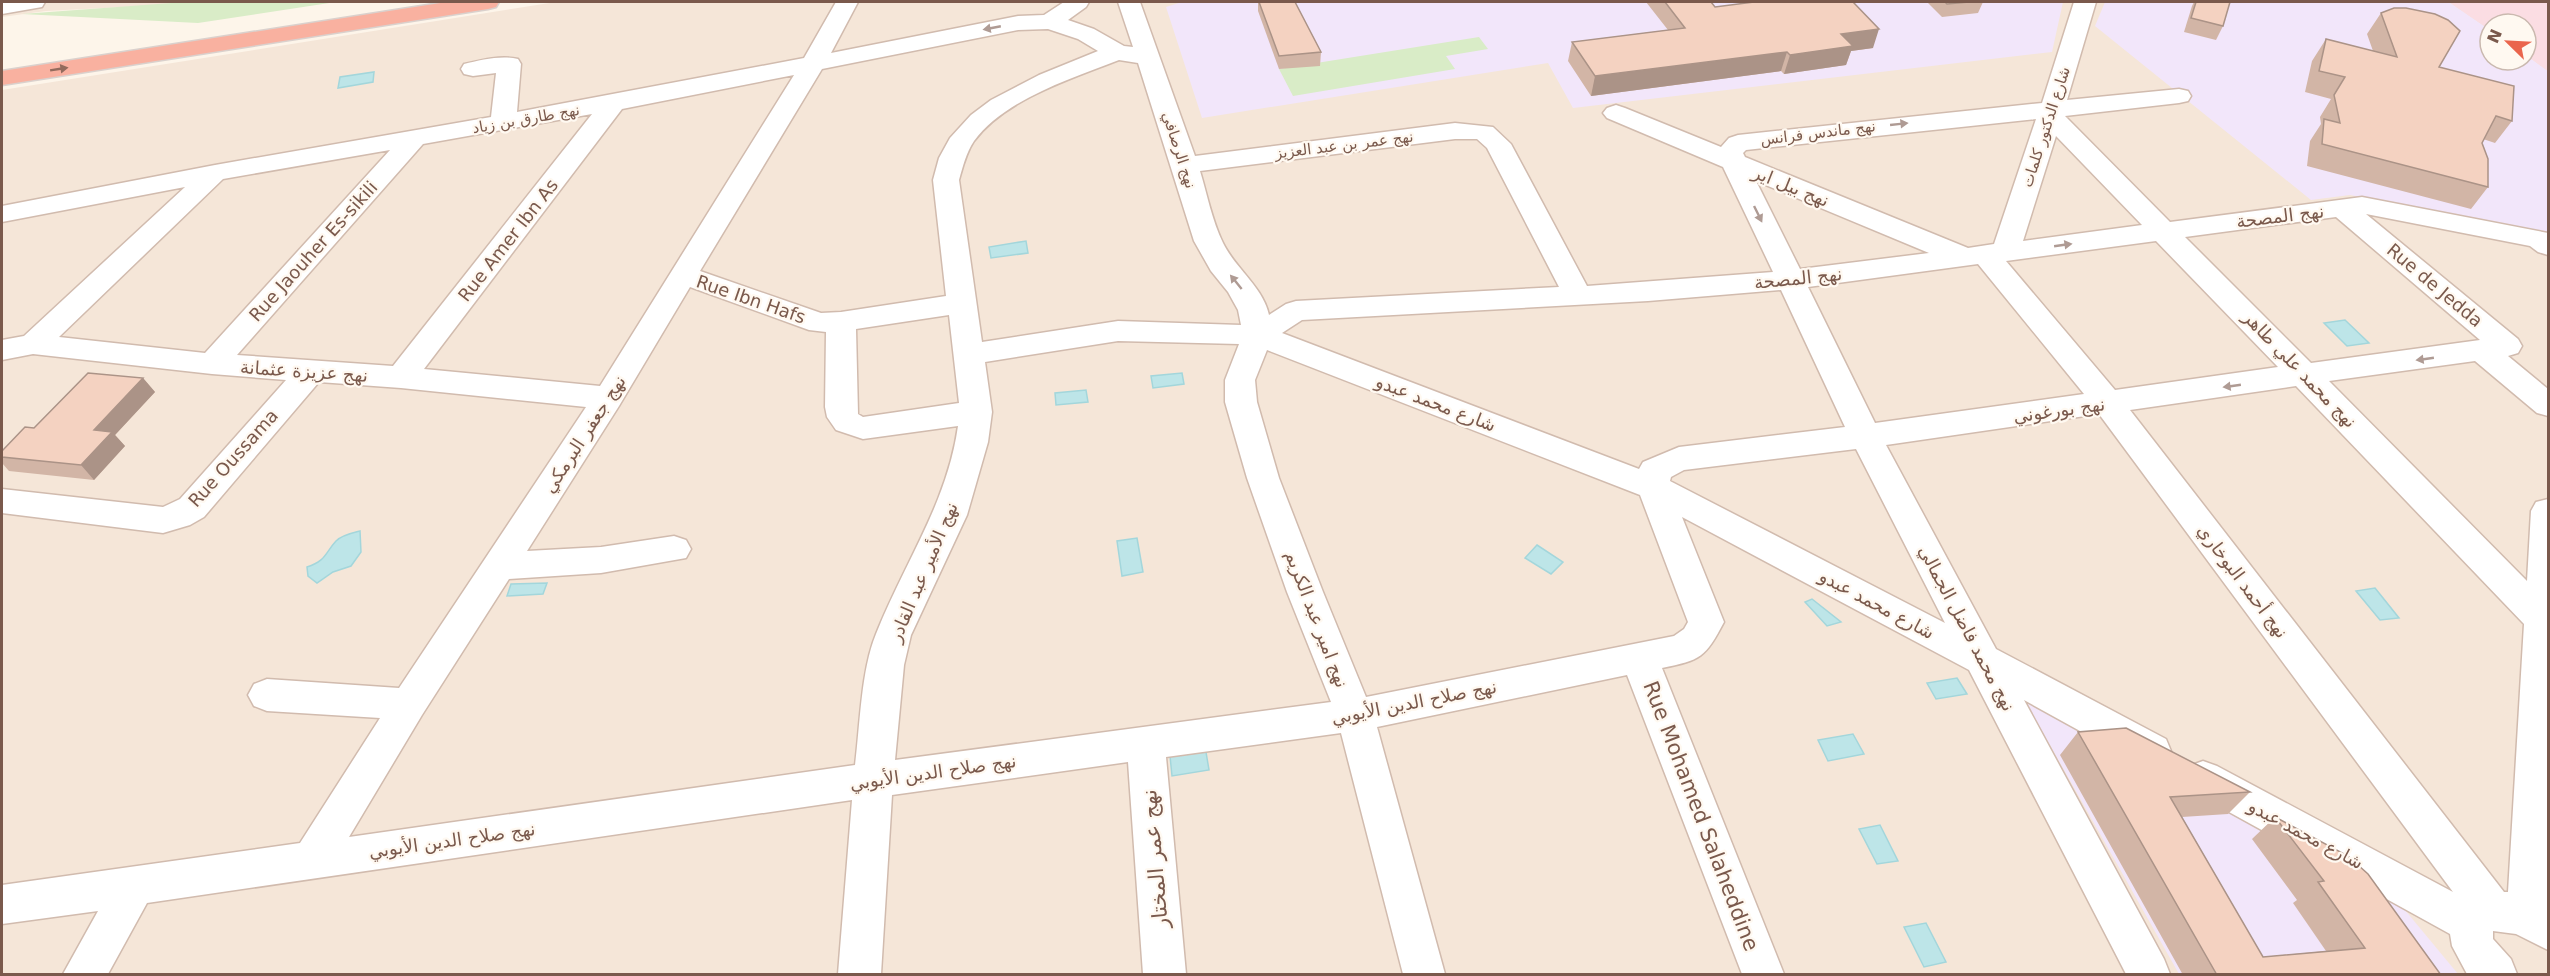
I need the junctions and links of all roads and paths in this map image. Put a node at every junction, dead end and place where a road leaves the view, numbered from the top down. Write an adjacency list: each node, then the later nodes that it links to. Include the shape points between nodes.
1 (34, 2): 8 (street)
2 (396, 2): 11 (highway)
3 (488, 2): 14 (highway, one-way to 3)
4 (847, 2): 12 (street, نهج جعفر البرمكي)
5 (1078, 2): 9 (street)
6 (1129, 2): 10 (street, نهج الرصافي)
7 (2085, 2): 17 (street, شارع الدكتور كلمات)
8 (2, 7)
9 (1050, 22): 10 (street); 12 (street, نهج طارق بن زياد, one-way to 12, via 1018,23)
10 (1133, 55): 22 (street, نهج الرصافي); 32 (street, نهج الأمير عبد القادر, via 1028,88 993,109 967,133 952,156 946,180)
11 (2, 61)
12 (813, 64): 16 (street, نهج طارق بن زياد); 29 (street, نهج جعفر البرمكي)
13 (473, 69): 19 (street, via 509,64)
14 (2, 78)
15 (2179, 96): 17 (street)
16 (614, 103): 19 (street, نهج طارق بن زياد); 42 (street, Rue Amer Ibn As)
17 (2051, 112): 21 (street, نهج ماندس فرانس, one-way to 17, via 1730,153 1738,143); 26 (street, نهج محمد علي طاهر); 28 (street, شارع الدكتور كلمات)
18 (1616, 113): 21 (street, نهج بيل اير)
19 (503, 123): 20 (street, نهج طارق بن زياد)
20 (414, 139): 23 (street, نهج طارق بن زياد); 39 (street, Rue Jaouher Es-sikili)
21 (1732, 162): 28 (street, نهج بيل اير); 30 (street, one-way to 30)
22 (1185, 165): 31 (street, نهج عمر بن عبد العزيز, via 1469,130 1484,132 1498,144); 34 (street, نهج الرصافي, one-way to 22, via 1253,310 1208,241)
23 (215, 174): 25 (street, نهج طارق بن زياد); 35 (street)
24 (2342, 208): 26 (street, نهج المصحة); 27 (street, نهج المصحة, via 2362,205 2539,239); 37 (street, Rue de Jedda, via 2507,346)
25 (2, 214)
26 (2165, 231): 28 (street, نهج المصحة, one-way to 26); 41 (street, نهج محمد علي طاهر)
27 (2548, 246)
28 (1986, 255): 30 (street, نهج المصحة); 44 (street, نهج أحمد البوخاري)
29 (684, 275): 33 (street, Rue Ibn Hafs, via 819,323); 43 (street, نهج جعفر البرمكي)
30 (1789, 280): 31 (street, نهج المصحة); 47 (street, نهج محمد فاضل الجمالي)
31 (1578, 296): 34 (street, نهج المصحة, via 1296,311)
32 (961, 303): 33 (street, Rue Ibn Hafs); 38 (street, نهج الأمير عبد القادر)
33 (841, 322): 46 (street, via 841,407 842,418 848,425 863,428)
34 (1258, 335): 38 (street, via 1118,331); 48 (street, شارع محمد عبدو); 58 (street, نهج امير عبد الكريم, via 1240,380 1241,402 1271,498)
35 (33, 345): 36 (street, نهج عزيزة عثمانة); 39 (street, نهج عزيزة عثمانة)
36 (2, 350)
37 (2482, 350): 41 (street, نهج بورغوني, one-way to 41); 45 (street)
38 (968, 354): 46 (street, نهج الأمير عبد القادر)
39 (212, 364): 40 (street, نهج عزيزة عثمانة)
40 (310, 372): 42 (street, نهج عزيزة عثمانة); 49 (street, Rue Oussama, via 192,508 178,516 163,520)
41 (2308, 376): 44 (street, نهج بورغوني, one-way to 44); 53 (street, نهج محمد علي طاهر)
42 (402, 377): 43 (street, نهج عزيزة عثمانة)
43 (608, 398): 52 (street, نهج جعفر البرمكي)
44 (2108, 403): 47 (street, نهج بورغوني); 64 (street, نهج أحمد البوخاري)
45 (2548, 405)
46 (976, 412): 60 (street, نهج الأمير عبد القادر, via 972,442 950,515 893,635 880,701)
47 (1865, 436): 48 (street, نهج بورغوني, via 1679,459 1654,470); 55 (street, نهج محمد فاضل الجمالي)
48 (1653, 487): 54 (street, نهج صلاح الدين الأيوبي, via 1706,622 1697,639 1684,649); 55 (street, شارع محمد عبدو)
49 (2, 501)
50 (2548, 511): 53 (street)
51 (674, 549): 52 (street, via 601,560)
52 (498, 566): 57 (street, نهج جعفر البرمكي)
53 (2546, 622): 64 (street)
54 (1639, 658): 58 (street, نهج صلاح الدين الأيوبي); 69 (street, Rue Mohamed Salaheddine)
55 (1984, 660): 64 (street, شارع محمد عبدو); 70 (street, نهج محمد فاضل الجمالي)
56 (267, 696): 57 (street)
57 (409, 704): 61 (street, نهج جعفر البرمكي)
58 (1355, 715): 59 (street, نهج صلاح الدين الأيوبي); 68 (street, نهج امير عبد الكريم)
59 (1146, 744): 60 (street, نهج صلاح الدين الأيوبي); 67 (street, نهج عمر المختار)
60 (873, 780): 61 (street, نهج صلاح الدين الأيوبي); 66 (street, نهج الأمير عبد القادر)
61 (312, 861): 62 (street, نهج صلاح الدين الأيوبي)
62 (133, 888): 63 (street, نهج صلاح الدين الأيوبي); 65 (street)
63 (2, 905)
64 (2511, 921): 71 (street, via 2472,940 2475,950)
65 (85, 975)
66 (860, 975)
67 (1165, 975)
68 (1424, 975)
69 (1763, 975)
70 (2149, 975)
71 (2496, 975)

